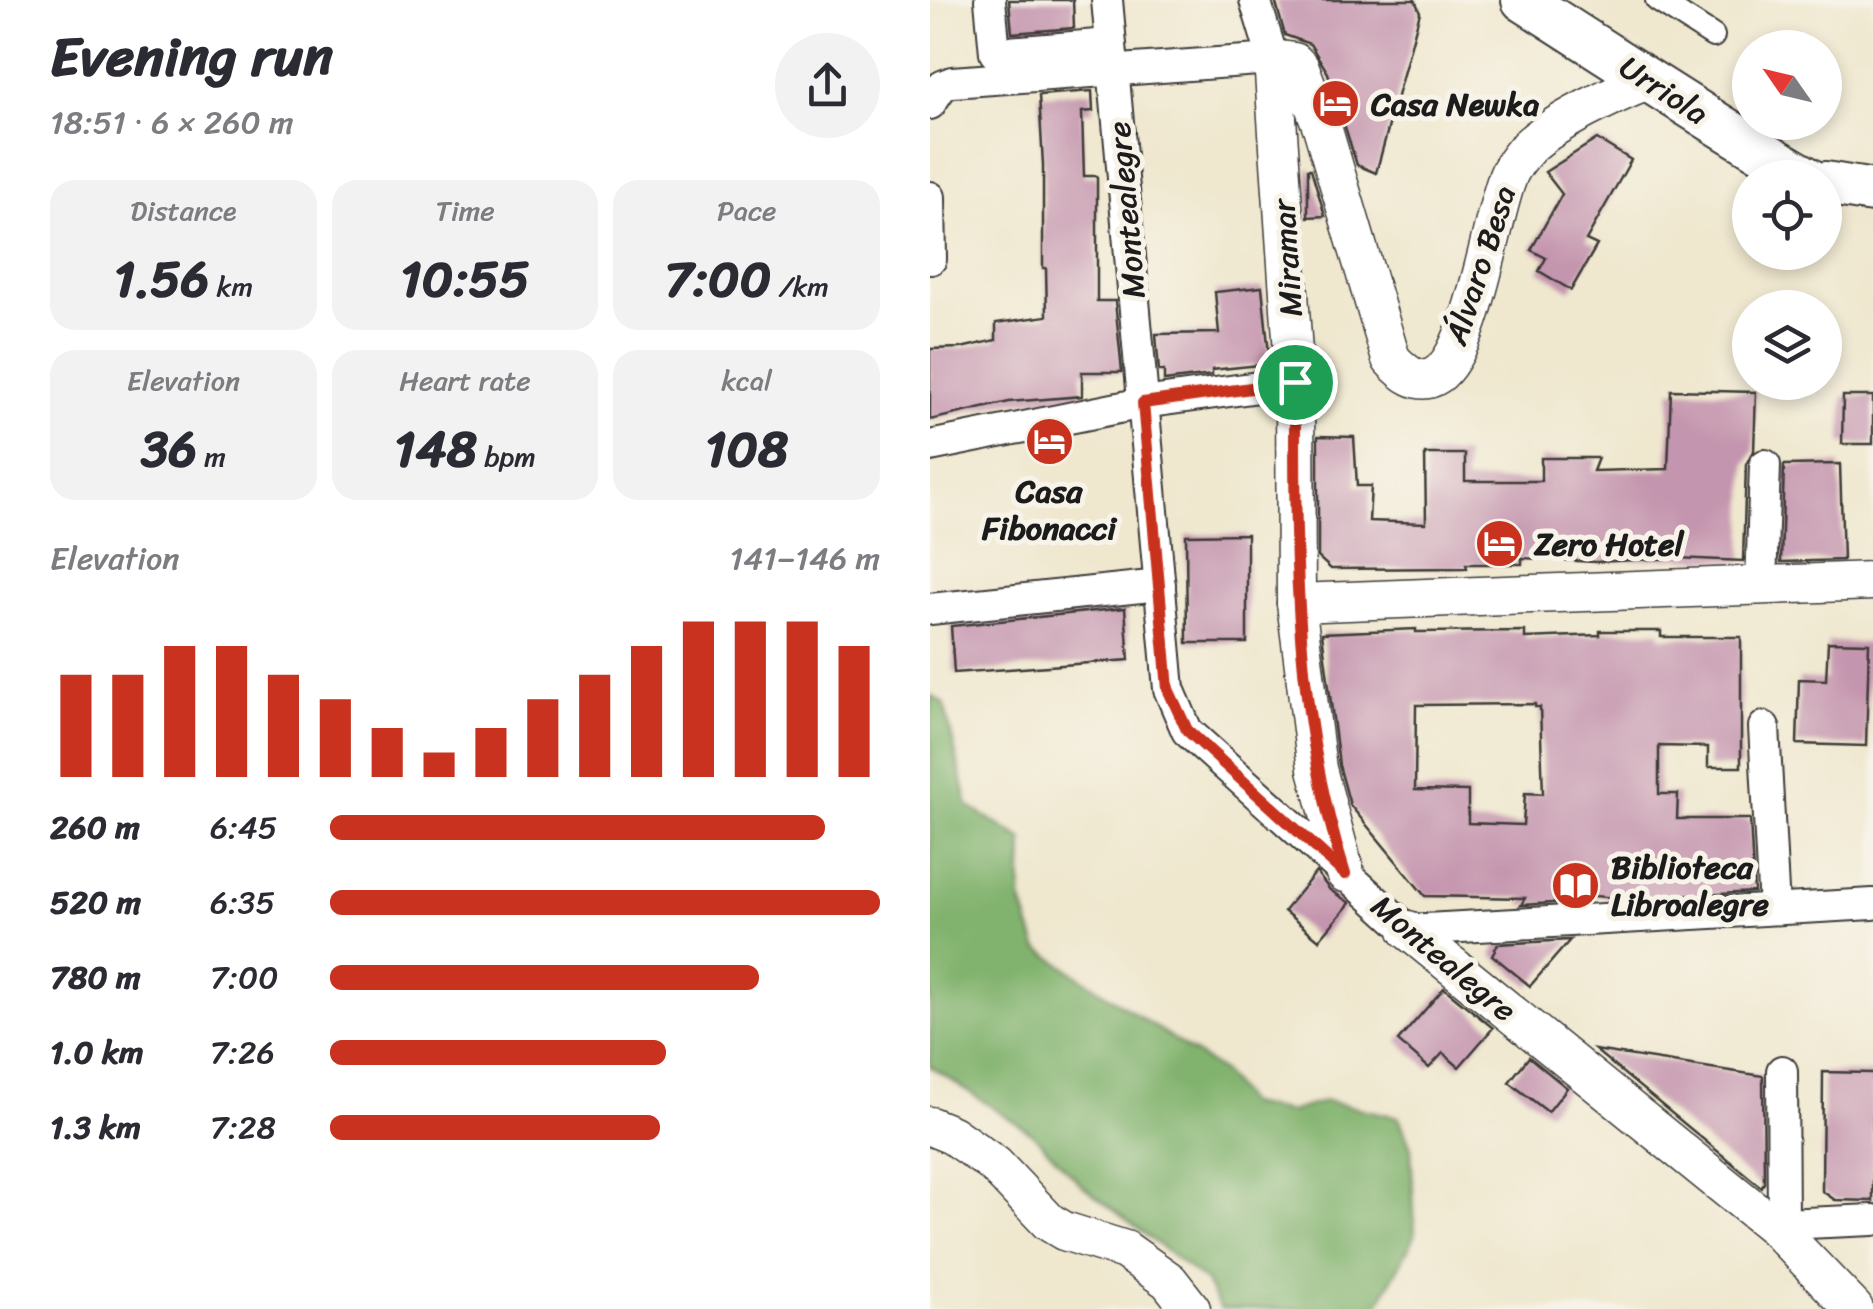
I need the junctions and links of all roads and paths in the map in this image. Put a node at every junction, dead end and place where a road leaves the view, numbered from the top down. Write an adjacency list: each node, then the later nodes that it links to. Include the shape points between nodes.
1 (990, 0): 7 (street, via 995,53)
2 (1107, 0): 7 (street, Montealegre)
3 (1254, 0): 8 (street, Miramar)
4 (1524, 0): 9 (main road, Urriola)
5 (1657, 0): 6 (street)
6 (1713, 36)
7 (1111, 57): 8 (street); 10 (street, via 952,82); 17 (street, Montealegre)
8 (1273, 59): 9 (street, Álvaro Besa, via 1300,68 1391,360 1420,380 1438,374 1453,353 1478,291 1507,177 1529,147 1578,114); 16 (street, Miramar)
9 (1650, 80): 11 (main road, Urriola)
10 (930, 104)
11 (1777, 160)
12 (1842, 186): 13 (main road)
13 (1873, 191)
14 (930, 197): 15 (street)
15 (932, 258)
16 (1295, 382): 17 (street); 23 (street, Miramar)
17 (1143, 403): 18 (street); 21 (street, Montealegre)
18 (930, 446)
19 (1765, 465): 22 (street)
20 (1873, 581): 22 (street)
21 (1160, 585): 24 (street); 26 (street, Montealegre, via 1168,689 1187,730)
22 (1761, 586): 23 (street)
23 (1296, 603): 26 (street, Miramar, via 1317,769)
24 (930, 609)
25 (1764, 728): 28 (street)
26 (1345, 874): 29 (street, Montealegre)
27 (1873, 904): 28 (street)
28 (1774, 908): 29 (street)
29 (1408, 930): 33 (street, Montealegre)
30 (1782, 1071): 33 (street)
31 (930, 1126): 34 (street, via 995,1165 1049,1222 1125,1250 1169,1282)
32 (1873, 1220): 33 (street)
33 (1779, 1226): 35 (street, Montealegre)
34 (1191, 1309)
35 (1854, 1309)

